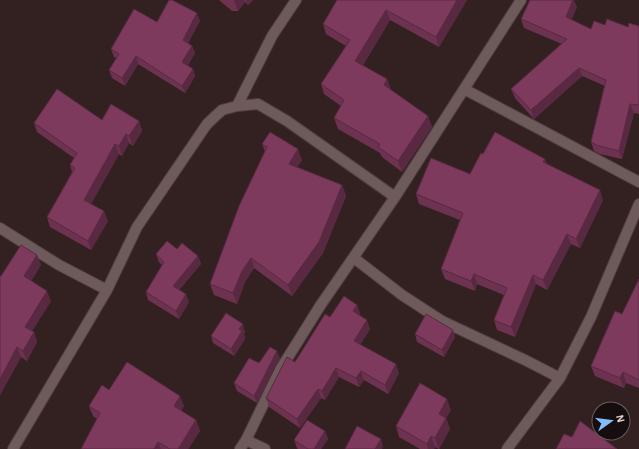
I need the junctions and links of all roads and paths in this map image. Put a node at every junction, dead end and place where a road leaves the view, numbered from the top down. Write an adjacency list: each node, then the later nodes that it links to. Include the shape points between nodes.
1 (296, 0): 4 (street, via 272,36)
2 (521, 0): 3 (street)
3 (464, 89): 5 (street); 6 (street)
4 (237, 106): 6 (street, via 258,104 287,121); 11 (street, via 222,110 207,124 137,227)
5 (639, 182)
6 (395, 197): 10 (street)
7 (639, 204): 8 (street)
8 (635, 225): 12 (street)
9 (0, 228): 11 (street, via 59,265)
10 (354, 258): 12 (street, via 402,295 442,321); 13 (street, via 280,370)
11 (107, 290): 14 (street)
12 (560, 378): 16 (street)
13 (243, 445): 15 (street)
14 (13, 449)
15 (265, 449)
16 (507, 449)

